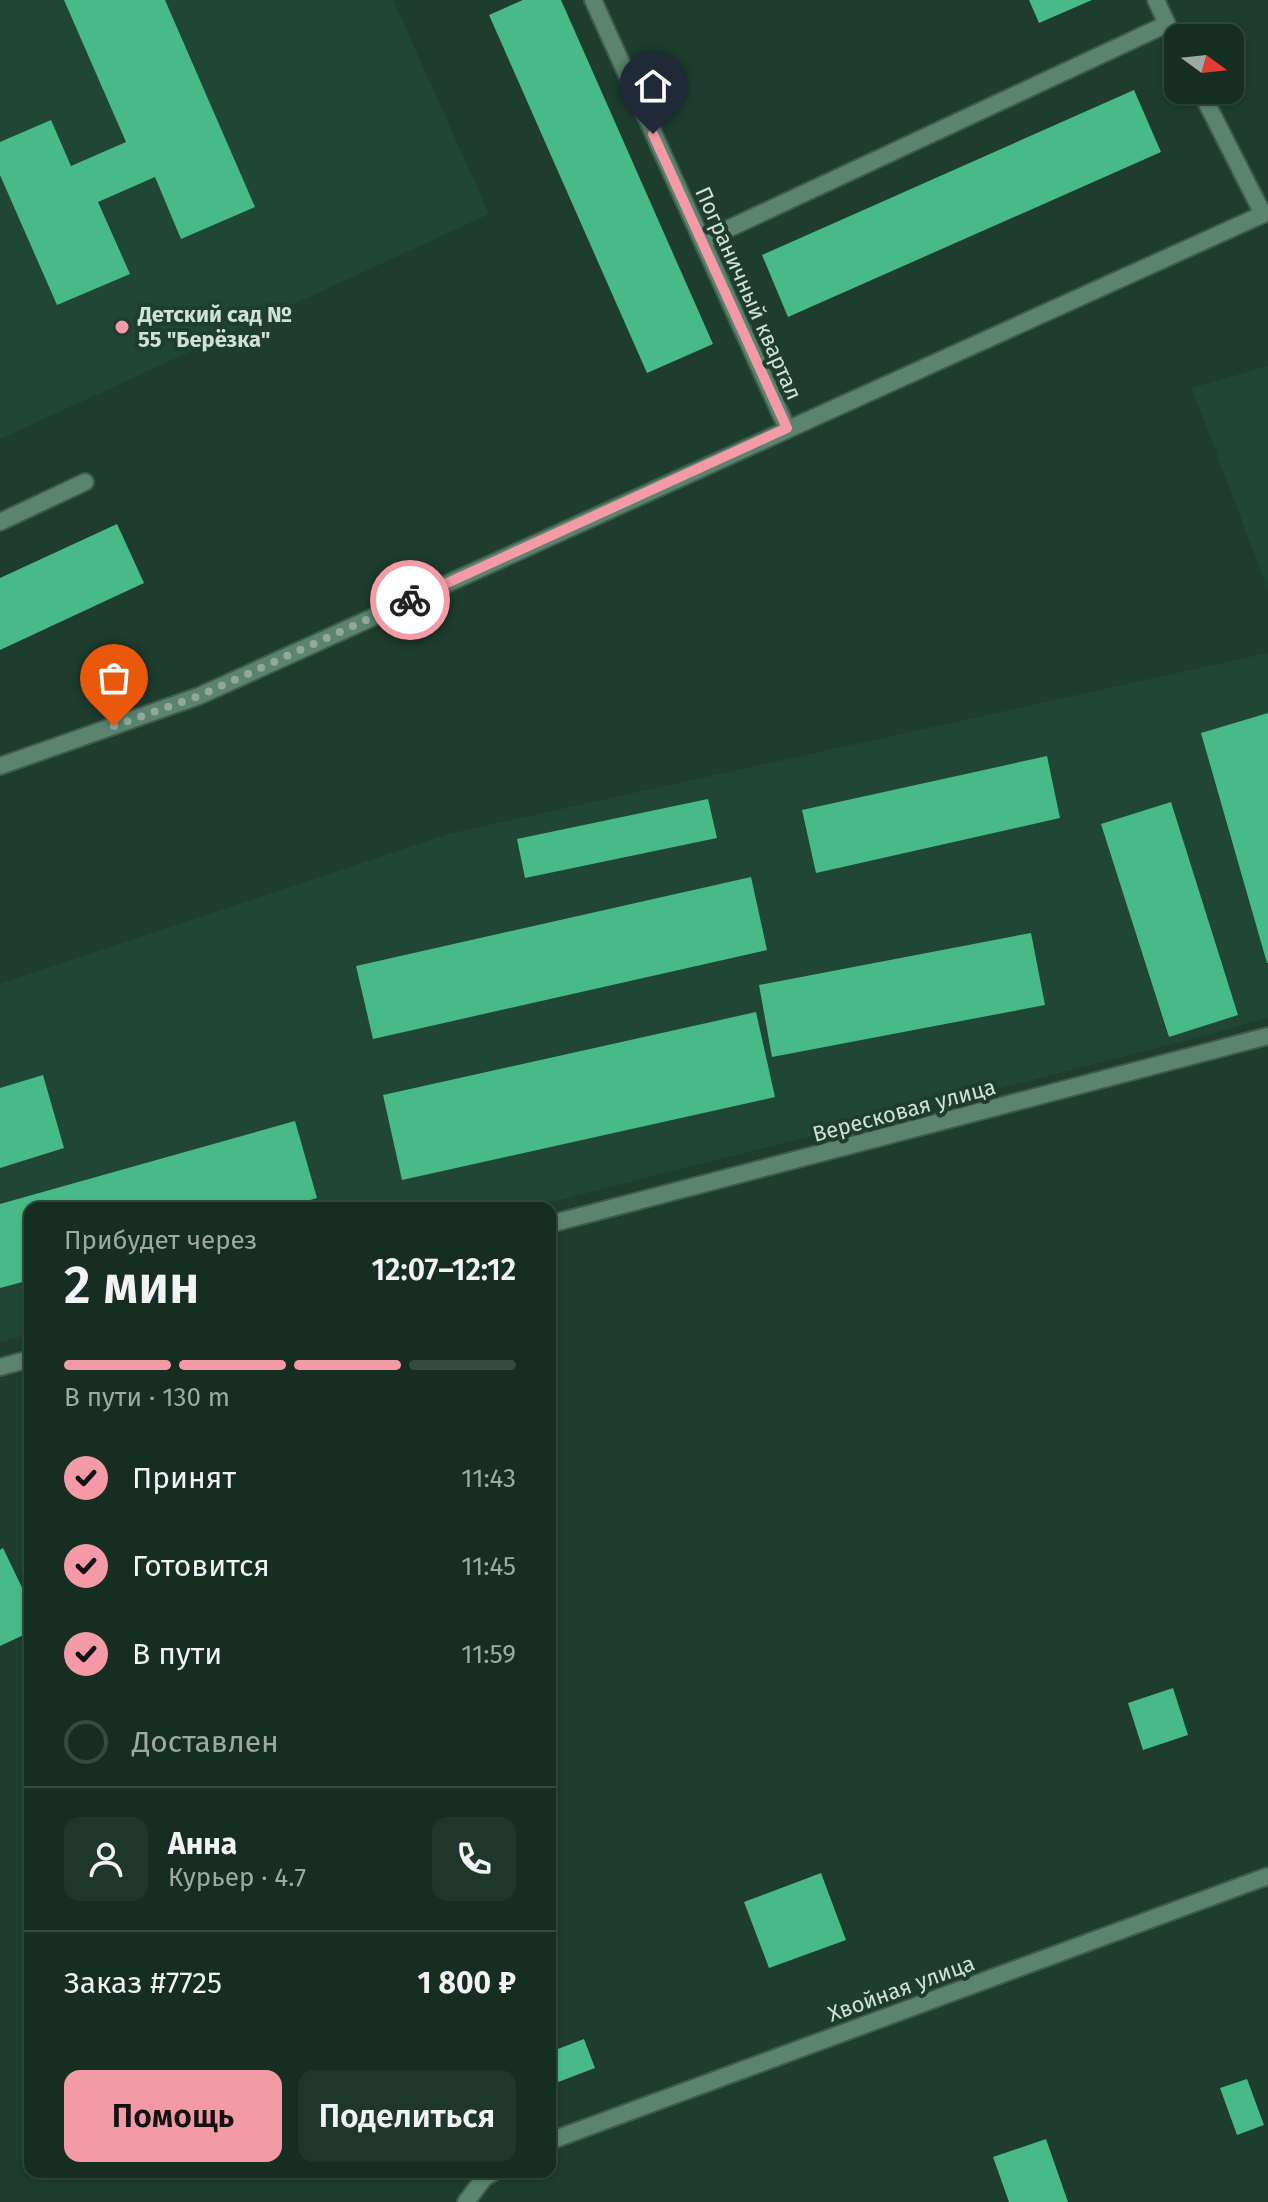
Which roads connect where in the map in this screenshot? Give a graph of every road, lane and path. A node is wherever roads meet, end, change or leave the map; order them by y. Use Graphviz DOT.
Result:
graph roads {
  1 [pos="593,0"];
  2 [pos="1156,0"];
  3 [pos="1167,24"];
  4 [pos="1164,25"];
  5 [pos="1208,104"];
  6 [pos="1266,213"];
  7 [pos="702,241"];
  8 [pos="787,428"];
  9 [pos="85,482"];
  10 [pos="0,522"];
  11 [pos="0,766"];
  12 [pos="1268,1036"];
  13 [pos="556,1222"];
  14 [pos="24,1361"];
  15 [pos="0,1367"];
  16 [pos="1268,1876"];
  17 [pos="556,2139"];
  18 [pos="484,2178"];
  19 [pos="466,2202"];
  1 -- 7 [label="street, Пограничный квартал"];
  2 -- 3 [label="street"];
  4 -- 7 [label="street"];
  5 -- 6 [label="street"];
  6 -- 8 [label="street"];
  7 -- 8 [label="street, Пограничный квартал"];
  8 -- 11 [label="street"];
  9 -- 10 [label="street"];
  12 -- 13 [label="street, Вересковая улица"];
  14 -- 15 [label="street"];
  16 -- 17 [label="street, Хвойная улица"];
  18 -- 19 [label="street"];
}
